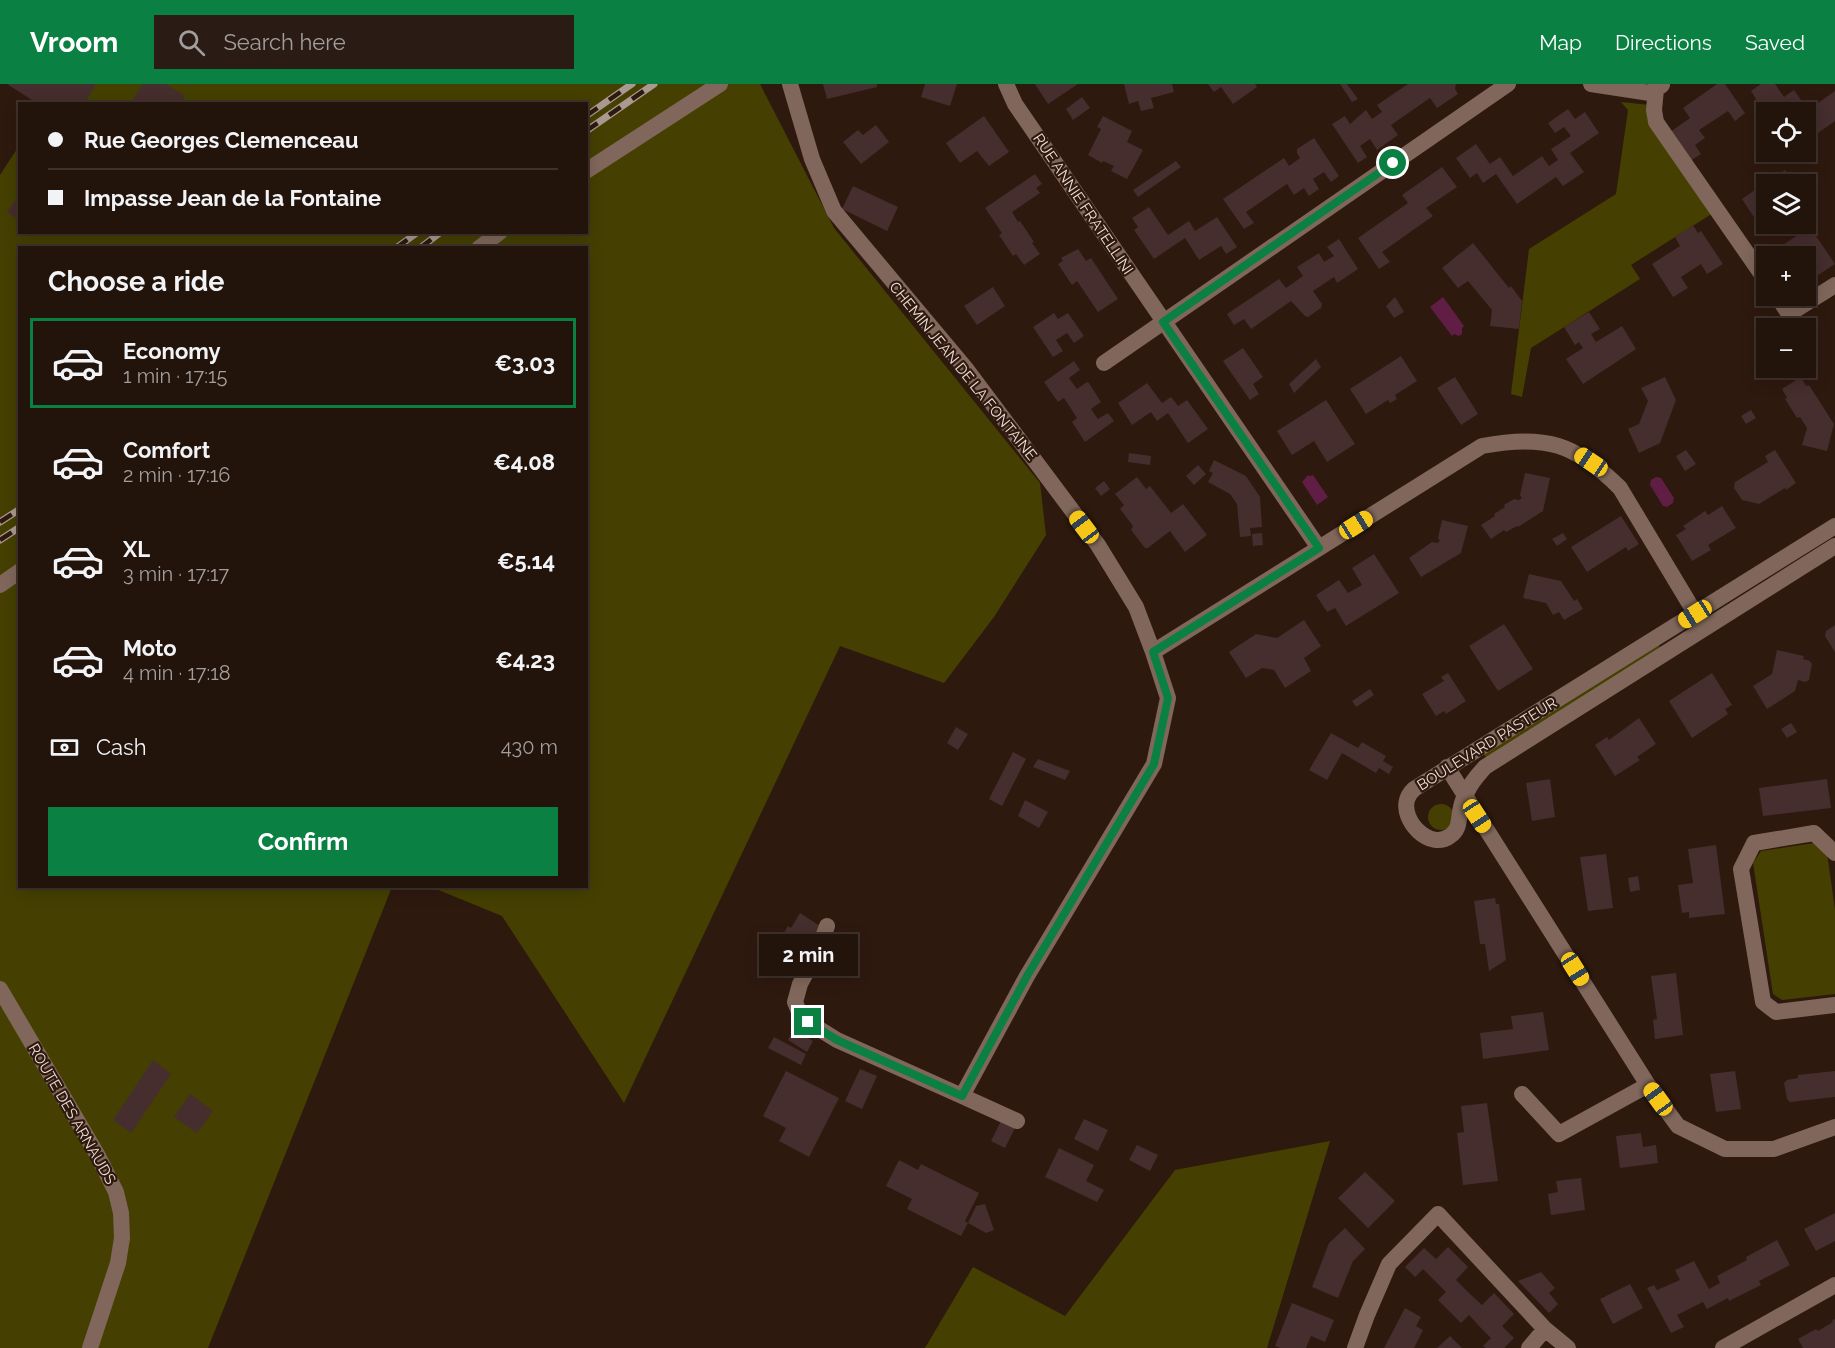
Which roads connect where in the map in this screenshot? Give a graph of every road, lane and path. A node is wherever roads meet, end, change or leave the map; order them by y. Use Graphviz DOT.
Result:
graph roads {
  1 [pos="720,84"];
  2 [pos="790,84"];
  3 [pos="1006,84"];
  4 [pos="1508,84"];
  5 [pos="1591,84"];
  6 [pos="1660,86"];
  7 [pos="588,170"];
  8 [pos="497,234"];
  9 [pos="481,246"];
  10 [pos="1756,266"];
  11 [pos="1835,285"];
  12 [pos="1816,297"];
  13 [pos="1784,306"];
  14 [pos="1802,306"];
  15 [pos="1163,322"];
  16 [pos="1104,363"];
  17 [pos="1835,526"];
  18 [pos="1835,546"];
  19 [pos="1319,548"];
  20 [pos="18,573"];
  21 [pos="0,585"];
  22 [pos="1695,614"];
  23 [pos="1704,629"];
  24 [pos="1153,652"];
  25 [pos="1447,767"];
  26 [pos="1465,796"];
  27 [pos="1835,853"];
  28 [pos="827,926"];
  29 [pos="0,989"];
  30 [pos="1835,1005"];
  31 [pos="1648,1085"];
  32 [pos="1522,1094"];
  33 [pos="962,1096"];
  34 [pos="1017,1121"];
  35 [pos="1835,1127"];
  36 [pos="1835,1285"];
  37 [pos="1545,1329"];
  38 [pos="90,1348"];
  39 [pos="1355,1348"];
  40 [pos="1529,1348"];
  41 [pos="1568,1348"];
  42 [pos="1723,1348"];
  1 -- 7 [label="street"];
  2 -- 24 [label="street, CHEMIN JEAN DE LA FONTAINE"];
  3 -- 15 [label="street, RUE ANNIE FRATELLINI"];
  4 -- 15 [label="street"];
  5 -- 6 [label="street"];
  6 -- 10 [label="street"];
  8 -- 9 [label="street"];
  11 -- 12 [label="street"];
  13 -- 14 [label="street"];
  15 -- 16 [label="street"];
  15 -- 19 [label="street, RUE ANNIE FRATELLINI"];
  17 -- 22 [label="street, BOULEVARD PASTEUR"];
  18 -- 23 [label="street, BOULEVARD PASTEUR"];
  19 -- 22 [label="street"];
  19 -- 24 [label="street"];
  20 -- 21 [label="street"];
  22 -- 23 [label="street"];
  22 -- 25 [label="street, BOULEVARD PASTEUR"];
  23 -- 26 [label="street, BOULEVARD PASTEUR"];
  24 -- 33 [label="street, CHEMIN JEAN DE LA FONTAINE"];
  25 -- 26 [label="street"];
  25 -- 26 [label="street, BOULEVARD PASTEUR"];
  26 -- 31 [label="street"];
  27 -- 30 [label="street"];
  28 -- 33 [label="street"];
  29 -- 38 [label="street, ROUTE DES ARNAUDS"];
  31 -- 32 [label="street"];
  31 -- 35 [label="street"];
  33 -- 34 [label="street"];
  36 -- 42 [label="street"];
  37 -- 39 [label="street"];
  37 -- 40 [label="street"];
  37 -- 41 [label="street"];
}
